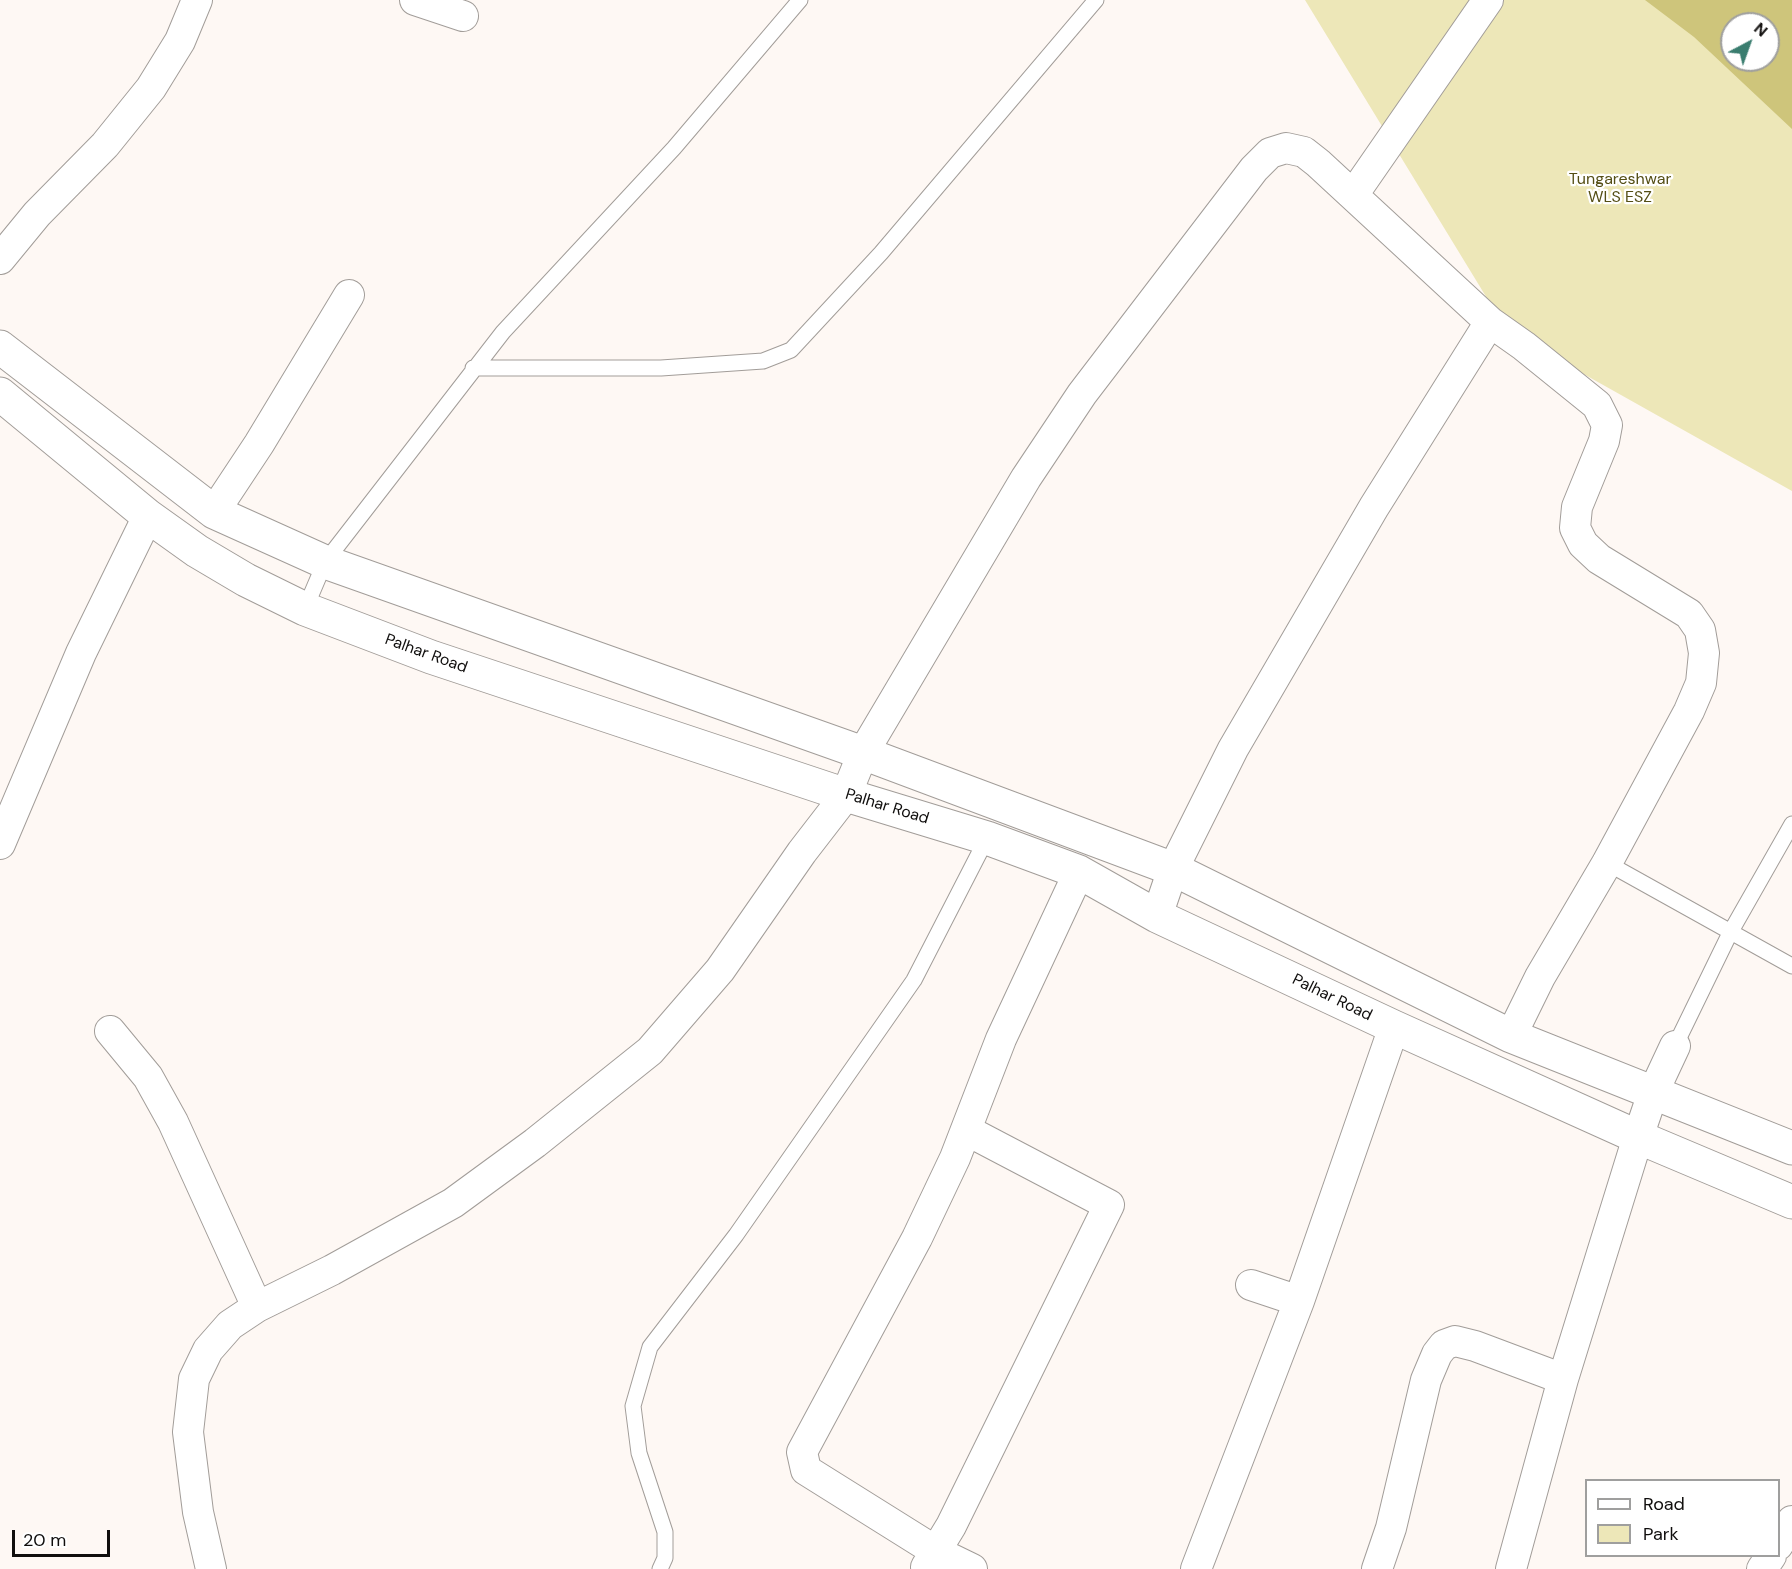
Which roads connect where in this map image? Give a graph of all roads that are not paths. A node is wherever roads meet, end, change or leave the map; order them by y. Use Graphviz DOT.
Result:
graph roads {
  1 [pos="197,0"];
  2 [pos="415,0"];
  3 [pos="800,0"];
  4 [pos="1096,0"];
  5 [pos="1488,0"];
  6 [pos="463,16"];
  7 [pos="1353,195"];
  8 [pos="0,259"];
  9 [pos="349,295"];
  10 [pos="1490,322"];
  11 [pos="0,347"];
  12 [pos="473,368"];
  13 [pos="0,394"];
  14 [pos="97,422"];
  15 [pos="71,453"];
  16 [pos="214,512"];
  17 [pos="148,516"];
  18 [pos="325,562"];
  19 [pos="305,609"];
  20 [pos="863,753"];
  21 [pos="846,795"];
  22 [pos="1792,824"];
  23 [pos="987,838"];
  24 [pos="0,844"];
  25 [pos="1607,863"];
  26 [pos="1173,869"];
  27 [pos="1079,872"];
  28 [pos="1157,915"];
  29 [pos="1730,933"];
  30 [pos="1792,966"];
  31 [pos="1394,1027"];
  32 [pos="110,1031"];
  33 [pos="1511,1036"];
  34 [pos="1675,1046"];
  35 [pos="1653,1093"];
  36 [pos="966,1130"];
  37 [pos="1638,1137"];
  38 [pos="1792,1149"];
  39 [pos="1792,1202"];
  40 [pos="1251,1285"];
  41 [pos="1299,1301"];
  42 [pos="257,1307"];
  43 [pos="1563,1379"];
  44 [pos="1792,1521"];
  45 [pos="1780,1543"];
  46 [pos="931,1561"];
  47 [pos="211,1569"];
  48 [pos="660,1569"];
  49 [pos="972,1569"];
  50 [pos="1196,1569"];
  51 [pos="1377,1569"];
  52 [pos="1511,1569"];
  1 -- 8 [label="street"];
  2 -- 6 [label="street"];
  3 -- 12 [label="lane"];
  4 -- 12 [label="lane"];
  5 -- 7 [label="street"];
  7 -- 10 [label="street"];
  7 -- 20 [label="street"];
  9 -- 16 [label="street"];
  10 -- 25 [label="street"];
  10 -- 26 [label="street"];
  11 -- 14 [label="main road"];
  12 -- 18 [label="lane"];
  13 -- 15 [label="main road, Palhar Road"];
  14 -- 15 [label="main road"];
  14 -- 16 [label="main road"];
  15 -- 17 [label="main road, Palhar Road"];
  16 -- 18 [label="main road"];
  17 -- 19 [label="main road, Palhar Road"];
  17 -- 24 [label="street"];
  18 -- 19 [label="lane"];
  18 -- 20 [label="main road"];
  19 -- 21 [label="main road, Palhar Road"];
  20 -- 21 [label="street"];
  20 -- 26 [label="main road"];
  21 -- 23 [label="main road, Palhar Road"];
  21 -- 42 [label="street"];
  22 -- 29 [label="lane"];
  23 -- 27 [label="main road, Palhar Road"];
  23 -- 48 [label="lane"];
  25 -- 29 [label="lane"];
  25 -- 33 [label="street"];
  26 -- 28 [label="street"];
  26 -- 33 [label="main road"];
  27 -- 28 [label="main road, Palhar Road"];
  27 -- 36 [label="street"];
  28 -- 31 [label="main road, Palhar Road"];
  29 -- 30 [label="lane"];
  29 -- 34 [label="lane"];
  31 -- 37 [label="main road, Palhar Road"];
  31 -- 41 [label="street"];
  32 -- 42 [label="street"];
  33 -- 35 [label="main road"];
  34 -- 35 [label="street"];
  35 -- 37 [label="street"];
  35 -- 38 [label="main road"];
  36 -- 46 [label="street"];
  36 -- 46 [label="street"];
  37 -- 39 [label="main road, Palhar Road"];
  37 -- 43 [label="street"];
  40 -- 41 [label="street"];
  41 -- 50 [label="street"];
  42 -- 47 [label="street"];
  43 -- 51 [label="street"];
  43 -- 52 [label="street"];
  44 -- 45 [label="street"];
  46 -- 49 [label="street"];
}
